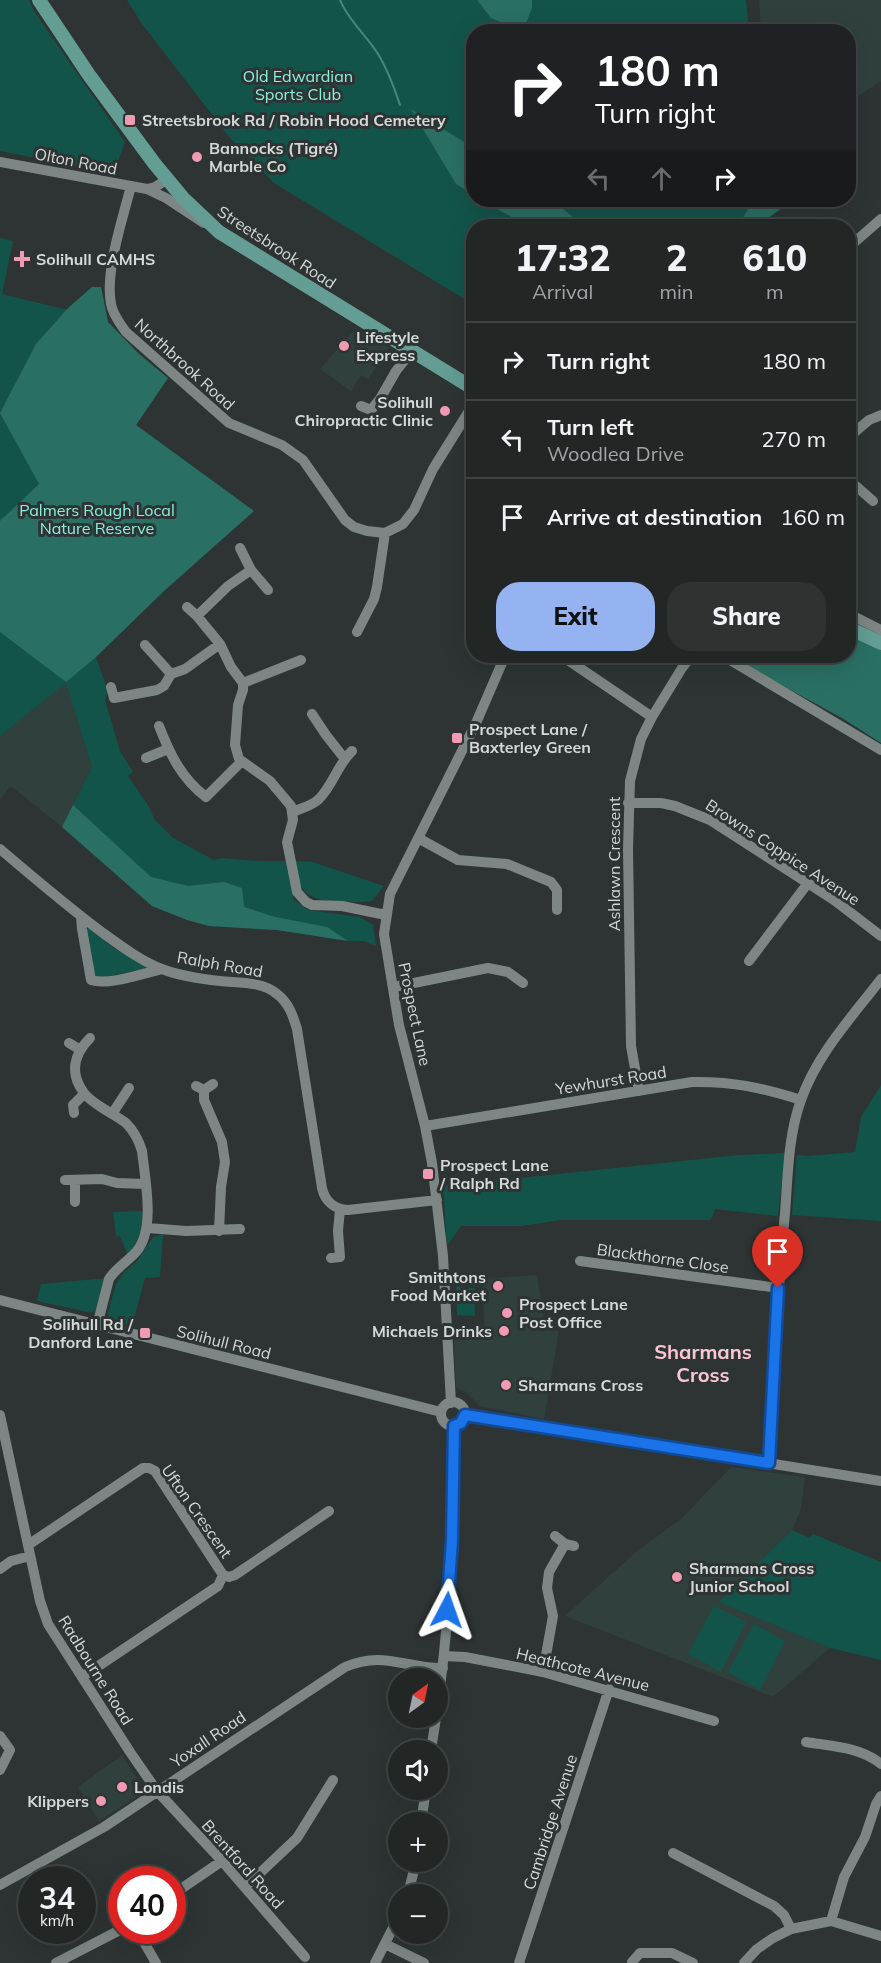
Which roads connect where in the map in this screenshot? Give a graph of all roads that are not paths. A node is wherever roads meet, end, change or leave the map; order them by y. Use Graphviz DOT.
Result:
graph roads {
  1 [pos="39,0"];
  2 [pos="0,162"];
  3 [pos="168,179"];
  4 [pos="131,186"];
  5 [pos="147,189"];
  6 [pos="881,219"];
  7 [pos="219,232"];
  8 [pos="856,241"];
  9 [pos="412,351"];
  10 [pos="466,384"];
  11 [pos="367,412"];
  12 [pos="881,415"];
  13 [pos="466,416"];
  14 [pos="856,431"];
  15 [pos="856,488"];
  16 [pos="867,500"];
  17 [pos="385,533"];
  18 [pos="240,548"];
  19 [pos="252,570"];
  20 [pos="268,590"];
  21 [pos="187,606"];
  22 [pos="197,616"];
  23 [pos="856,618"];
  24 [pos="881,630"];
  25 [pos="856,631"];
  26 [pos="357,632"];
  27 [pos="881,643"];
  28 [pos="220,644"];
  29 [pos="145,645"];
  30 [pos="294,658"];
  31 [pos="502,663"];
  32 [pos="572,663"];
  33 [pos="686,663"];
  34 [pos="735,663"];
  35 [pos="171,674"];
  36 [pos="243,683"];
  37 [pos="110,695"];
  38 [pos="312,714"];
  39 [pos="652,717"];
  40 [pos="159,726"];
  41 [pos="168,749"];
  42 [pos="881,750"];
  43 [pos="146,758"];
  44 [pos="241,762"];
  45 [pos="628,803"];
  46 [pos="292,812"];
  47 [pos="418,838"];
  48 [pos="0,849"];
  49 [pos="808,883"];
  50 [pos="557,910"];
  51 [pos="386,915"];
  52 [pos="81,917"];
  53 [pos="881,936"];
  54 [pos="749,961"];
  55 [pos="162,969"];
  56 [pos="881,979"];
  57 [pos="522,983"];
  58 [pos="394,987"];
  59 [pos="90,1038"];
  60 [pos="69,1042"];
  61 [pos="79,1049"];
  62 [pos="204,1087"];
  63 [pos="129,1088"];
  64 [pos="639,1090"];
  65 [pos="84,1094"];
  66 [pos="801,1100"];
  67 [pos="74,1113"];
  68 [pos="112,1114"];
  69 [pos="425,1126"];
  70 [pos="146,1184"];
  71 [pos="437,1200"];
  72 [pos="75,1202"];
  73 [pos="340,1209"];
  74 [pos="148,1228"];
  75 [pos="240,1229"];
  76 [pos="219,1231"];
  77 [pos="331,1258"];
  78 [pos="580,1261"];
  79 [pos="778,1288"];
  80 [pos="0,1300"];
  81 [pos="97,1326"];
  82 [pos="451,1403"];
  83 [pos="441,1412"];
  84 [pos="0,1415"];
  85 [pos="465,1415"];
  86 [pos="454,1426"];
  87 [pos="769,1463"];
  88 [pos="881,1481"];
  89 [pos="329,1511"];
  90 [pos="555,1536"];
  91 [pos="29,1551"];
  92 [pos="0,1569"];
  93 [pos="223,1575"];
  94 [pos="444,1656"];
  95 [pos="443,1668"];
  96 [pos="543,1672"];
  97 [pos="82,1677"];
  98 [pos="609,1689"];
  99 [pos="714,1721"];
  100 [pos="0,1736"];
  101 [pos="806,1742"];
  102 [pos="10,1750"];
  103 [pos="21,1754"];
  104 [pos="881,1764"];
  105 [pos="0,1770"];
  106 [pos="333,1780"];
  107 [pos="158,1791"];
  108 [pos="881,1796"];
  109 [pos="673,1853"];
  110 [pos="222,1861"];
  111 [pos="0,1885"];
  112 [pos="186,1885"];
  113 [pos="245,1887"];
  114 [pos="831,1921"];
  115 [pos="791,1929"];
  116 [pos="108,1936"];
  117 [pos="881,1936"];
  118 [pos="388,1938"];
  119 [pos="145,1944"];
  120 [pos="385,1944"];
  121 [pos="305,1957"];
  122 [pos="632,1962"];
  123 [pos="56,1963"];
  124 [pos="156,1963"];
  125 [pos="375,1963"];
  126 [pos="424,1963"];
  127 [pos="519,1963"];
  128 [pos="693,1963"];
  129 [pos="744,1963"];
  1 -- 3 [label="main road, Streetsbrook Road"];
  2 -- 4 [label="street, Olton Road"];
  3 -- 5 [label="street"];
  3 -- 7 [label="main road, Streetsbrook Road"];
  4 -- 5 [label="street, Olton Road"];
  4 -- 17 [label="street, Northbrook Road"];
  5 -- 7 [label="street, Olton Road"];
  6 -- 8 [label="street"];
  7 -- 9 [label="main road, Streetsbrook Road"];
  9 -- 10 [label="main road, Streetsbrook Road"];
  9 -- 11 [label="street"];
  12 -- 14 [label="street"];
  13 -- 17 [label="street"];
  15 -- 16 [label="street"];
  17 -- 26 [label="street"];
  18 -- 19 [label="street"];
  19 -- 20 [label="street"];
  19 -- 22 [label="street"];
  21 -- 22 [label="street"];
  22 -- 28 [label="street"];
  23 -- 24 [label="street"];
  25 -- 27 [label="main road"];
  28 -- 35 [label="street"];
  28 -- 36 [label="street"];
  29 -- 35 [label="street"];
  30 -- 36 [label="street"];
  31 -- 47 [label="street, Prospect Lane"];
  32 -- 39 [label="street"];
  33 -- 39 [label="street, Ashlawn Crescent"];
  34 -- 42 [label="street"];
  35 -- 37 [label="street"];
  36 -- 44 [label="street"];
  38 -- 46 [label="street"];
  39 -- 45 [label="street, Ashlawn Crescent"];
  40 -- 41 [label="street"];
  41 -- 43 [label="street"];
  41 -- 44 [label="street"];
  44 -- 46 [label="street"];
  45 -- 49 [label="street, Browns Coppice Avenue"];
  45 -- 64 [label="street, Ashlawn Crescent"];
  46 -- 51 [label="street"];
  47 -- 50 [label="street"];
  47 -- 51 [label="street, Prospect Lane"];
  48 -- 52 [label="street, Ralph Road"];
  49 -- 53 [label="street, Browns Coppice Avenue"];
  49 -- 54 [label="street"];
  51 -- 58 [label="street, Prospect Lane"];
  52 -- 55 [label="street, Ralph Road"];
  52 -- 55 [label="street"];
  55 -- 73 [label="street, Ralph Road"];
  56 -- 66 [label="street"];
  57 -- 58 [label="street"];
  58 -- 69 [label="street, Prospect Lane"];
  59 -- 61 [label="street"];
  60 -- 61 [label="street"];
  61 -- 65 [label="street"];
  62 -- 76 [label="street"];
  63 -- 68 [label="street"];
  64 -- 66 [label="street, Yewhurst Road"];
  64 -- 69 [label="street, Yewhurst Road"];
  65 -- 67 [label="street"];
  65 -- 68 [label="street"];
  66 -- 79 [label="street"];
  68 -- 70 [label="street"];
  69 -- 71 [label="street, Prospect Lane"];
  70 -- 72 [label="street"];
  70 -- 74 [label="street"];
  71 -- 73 [label="street"];
  71 -- 82 [label="street, Prospect Lane"];
  73 -- 77 [label="street"];
  74 -- 76 [label="street"];
  74 -- 81 [label="street"];
  75 -- 76 [label="street"];
  78 -- 79 [label="street, Blackthorne Close"];
  79 -- 87 [label="street"];
  80 -- 81 [label="street, Solihull Road"];
  81 -- 83 [label="street, Solihull Road"];
  82 -- 83 [label="street"];
  82 -- 85 [label="street"];
  83 -- 86 [label="street"];
  84 -- 91 [label="street, Radbourne Road"];
  85 -- 86 [label="street"];
  85 -- 87 [label="street"];
  86 -- 94 [label="street"];
  87 -- 88 [label="street"];
  89 -- 93 [label="street"];
  90 -- 96 [label="street"];
  91 -- 92 [label="street"];
  91 -- 93 [label="street, Ufton Crescent"];
  91 -- 97 [label="street, Radbourne Road"];
  93 -- 97 [label="street, Ufton Crescent"];
  94 -- 95 [label="street"];
  94 -- 96 [label="street, Heathcote Avenue"];
  95 -- 107 [label="street, Yoxall Road"];
  96 -- 98 [label="street, Heathcote Avenue"];
  97 -- 107 [label="street, Radbourne Road"];
  98 -- 99 [label="street, Heathcote Avenue"];
  98 -- 127 [label="street, Cambridge Avenue"];
  100 -- 102 [label="street"];
  101 -- 104 [label="street"];
  102 -- 103 [label="street"];
  102 -- 105 [label="street"];
  106 -- 113 [label="street"];
  107 -- 110 [label="street, Brentford Road"];
  107 -- 111 [label="street, Yoxall Road"];
  108 -- 114 [label="street"];
  109 -- 115 [label="street"];
  110 -- 112 [label="street"];
  110 -- 113 [label="street, Brentford Road"];
  113 -- 121 [label="street, Brentford Road"];
  114 -- 115 [label="street"];
  114 -- 117 [label="street"];
  115 -- 129 [label="street"];
  116 -- 123 [label="street"];
  118 -- 120 [label="street"];
  119 -- 124 [label="street"];
  120 -- 125 [label="street"];
  120 -- 126 [label="street"];
  122 -- 128 [label="street"];
}
